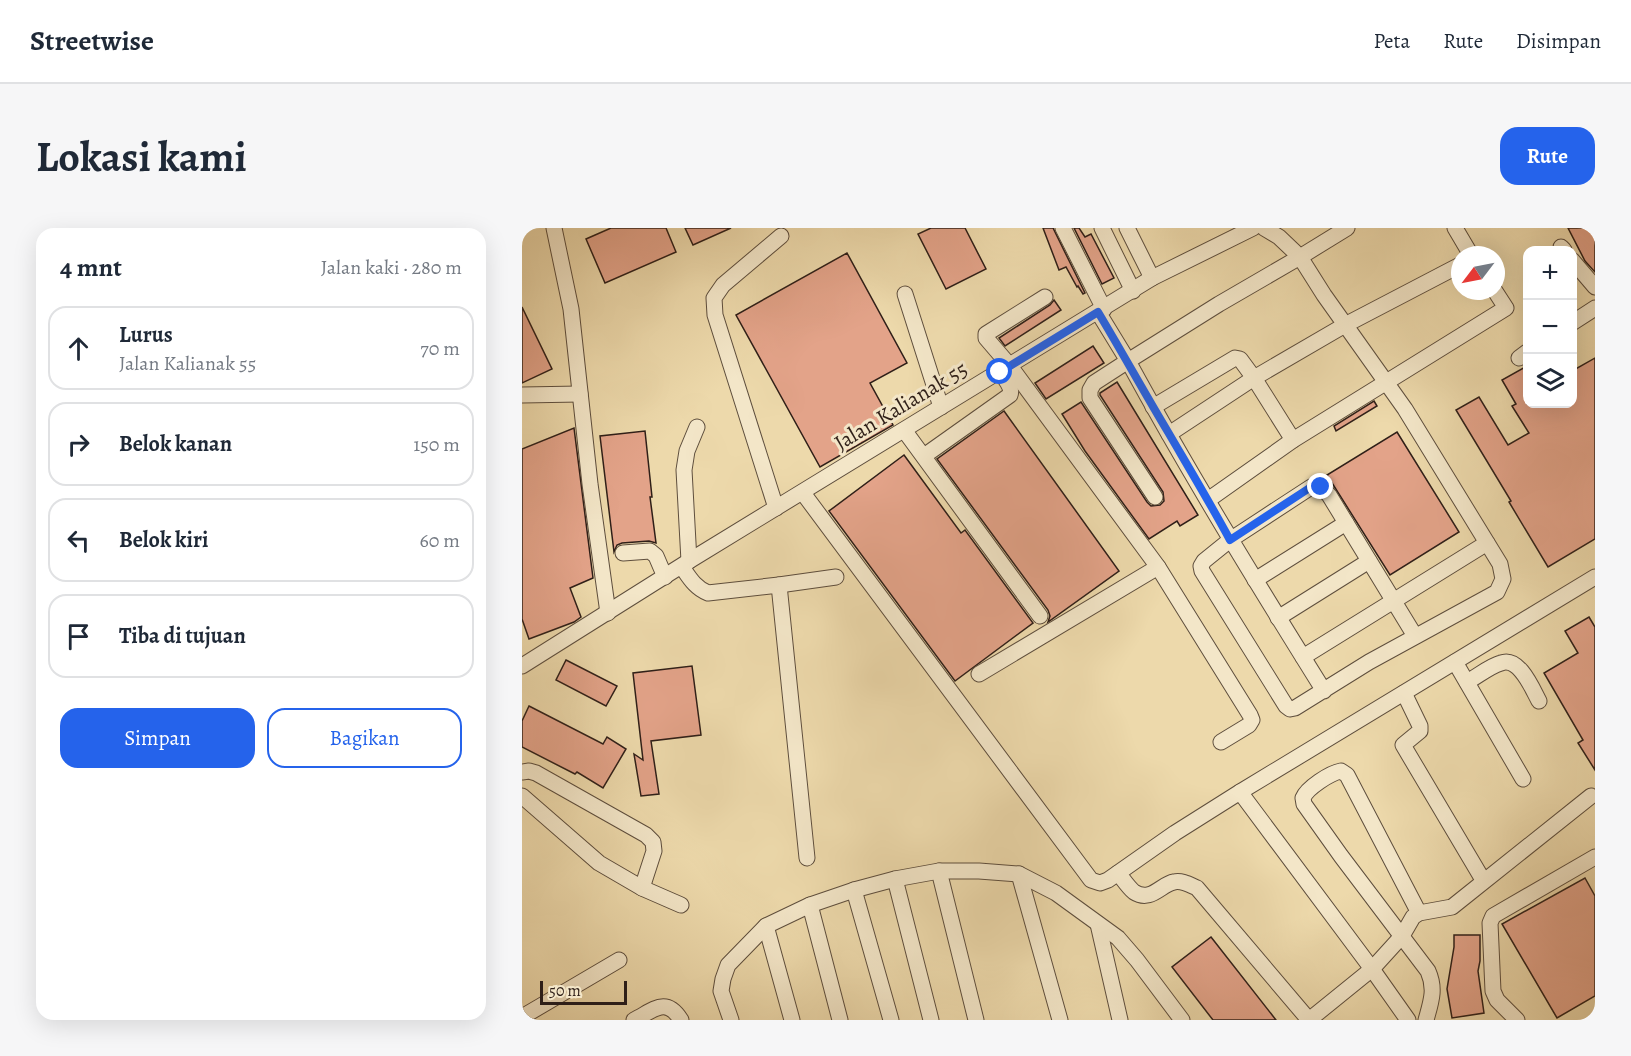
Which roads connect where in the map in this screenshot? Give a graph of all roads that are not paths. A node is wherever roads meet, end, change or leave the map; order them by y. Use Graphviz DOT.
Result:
graph roads {
  1 [pos="554,228"];
  2 [pos="1063,228"];
  3 [pos="1102,228"];
  4 [pos="1127,228"];
  5 [pos="1253,228"];
  6 [pos="1264,228"];
  7 [pos="1347,228"];
  8 [pos="1455,228"];
  9 [pos="781,236"];
  10 [pos="1466,246"];
  11 [pos="1300,257"];
  12 [pos="1577,266"];
  13 [pos="1451,270"];
  14 [pos="1152,278"];
  15 [pos="1595,287"];
  16 [pos="1133,291"];
  17 [pos="905,294"];
  18 [pos="1045,297"];
  19 [pos="1501,300"];
  20 [pos="1595,308"];
  21 [pos="1101,310"];
  22 [pos="1577,320"];
  23 [pos="1345,324"];
  24 [pos="1128,361"];
  25 [pos="1005,369"];
  26 [pos="1254,378"];
  27 [pos="1387,383"];
  28 [pos="580,394"];
  29 [pos="522,395"];
  30 [pos="941,407"];
  31 [pos="1153,407"];
  32 [pos="697,427"];
  33 [pos="904,430"];
  34 [pos="1169,434"];
  35 [pos="1293,440"];
  36 [pos="924,456"];
  37 [pos="803,493"];
  38 [pos="1155,497"];
  39 [pos="1208,500"];
  40 [pos="776,508"];
  41 [pos="1346,523"];
  42 [pos="1230,540"];
  43 [pos="1487,543"];
  44 [pos="623,553"];
  45 [pos="1369,561"];
  46 [pos="686,564"];
  47 [pos="1158,567"];
  48 [pos="665,577"];
  49 [pos="836,577"];
  50 [pos="1595,577"];
  51 [pos="1255,580"];
  52 [pos="779,585"];
  53 [pos="1393,600"];
  54 [pos="608,613"];
  55 [pos="1040,616"];
  56 [pos="1278,618"];
  57 [pos="1415,636"];
  58 [pos="1303,657"];
  59 [pos="1455,662"];
  60 [pos="522,666"];
  61 [pos="979,674"];
  62 [pos="1467,682"];
  63 [pos="1324,691"];
  64 [pos="1404,693"];
  65 [pos="1539,701"];
  66 [pos="1221,742"];
  67 [pos="522,772"];
  68 [pos="1523,779"];
  69 [pos="1240,792"];
  70 [pos="522,796"];
  71 [pos="1591,796"];
  72 [pos="1595,857"];
  73 [pos="807,858"];
  74 [pos="939,871"];
  75 [pos="1118,873"];
  76 [pos="1019,874"];
  77 [pos="895,879"];
  78 [pos="1483,880"];
  79 [pos="642,888"];
  80 [pos="854,890"];
  81 [pos="681,905"];
  82 [pos="810,905"];
  83 [pos="1419,913"];
  84 [pos="1098,924"];
  85 [pos="766,926"];
  86 [pos="1402,936"];
  87 [pos="619,960"];
  88 [pos="1372,969"];
  89 [pos="1176,1016"];
  90 [pos="522,1017"];
  91 [pos="634,1020"];
  92 [pos="681,1020"];
  93 [pos="731,1020"];
  94 [pos="792,1020"];
  95 [pos="840,1020"];
  96 [pos="891,1020"];
  97 [pos="932,1020"];
  98 [pos="976,1020"];
  99 [pos="1060,1020"];
  100 [pos="1120,1020"];
  101 [pos="1309,1020"];
  102 [pos="1408,1020"];
  103 [pos="1426,1020"];
  104 [pos="1517,1020"];
  1 -- 28 [label="lane"];
  2 -- 21 [label="lane"];
  3 -- 16 [label="lane"];
  4 -- 14 [label="lane"];
  5 -- 14 [label="lane, Jalan Kalianak 55"];
  6 -- 11 [label="lane"];
  7 -- 11 [label="lane"];
  8 -- 10 [label="lane"];
  9 -- 40 [label="lane"];
  11 -- 23 [label="lane"];
  11 -- 24 [label="lane"];
  12 -- 15 [label="lane"];
  13 -- 23 [label="lane"];
  14 -- 16 [label="lane, Jalan Kalianak 55"];
  16 -- 21 [label="lane, Jalan Kalianak 55"];
  17 -- 30 [label="lane"];
  18 -- 25 [label="lane"];
  19 -- 27 [label="lane"];
  20 -- 22 [label="lane"];
  21 -- 24 [label="lane"];
  21 -- 25 [label="lane, Jalan Kalianak 55"];
  23 -- 26 [label="lane"];
  23 -- 27 [label="lane"];
  24 -- 31 [label="lane"];
  24 -- 38 [label="lane"];
  25 -- 30 [label="lane, Jalan Kalianak 55"];
  25 -- 36 [label="lane"];
  25 -- 47 [label="lane"];
  26 -- 31 [label="lane"];
  26 -- 34 [label="lane"];
  26 -- 35 [label="lane"];
  27 -- 35 [label="lane"];
  27 -- 43 [label="lane"];
  28 -- 29 [label="lane"];
  28 -- 54 [label="lane"];
  30 -- 33 [label="lane, Jalan Kalianak 55"];
  31 -- 34 [label="lane"];
  32 -- 46 [label="lane"];
  33 -- 36 [label="lane"];
  33 -- 37 [label="lane, Jalan Kalianak 55"];
  34 -- 39 [label="lane"];
  35 -- 39 [label="lane"];
  36 -- 55 [label="lane"];
  37 -- 40 [label="lane, Jalan Kalianak 55"];
  37 -- 75 [label="lane"];
  39 -- 42 [label="lane"];
  40 -- 46 [label="lane, Jalan Kalianak 55"];
  41 -- 42 [label="lane"];
  41 -- 45 [label="lane"];
  41 -- 51 [label="lane"];
  42 -- 51 [label="lane"];
  42 -- 63 [label="lane"];
  43 -- 53 [label="lane"];
  43 -- 57 [label="lane"];
  44 -- 48 [label="lane"];
  45 -- 53 [label="lane"];
  45 -- 56 [label="lane"];
  46 -- 48 [label="lane, Jalan Kalianak 55"];
  46 -- 52 [label="lane"];
  47 -- 61 [label="lane"];
  47 -- 66 [label="lane"];
  48 -- 54 [label="lane, Jalan Kalianak 55"];
  49 -- 52 [label="lane"];
  50 -- 59 [label="lane"];
  51 -- 56 [label="lane"];
  52 -- 73 [label="lane"];
  53 -- 57 [label="lane"];
  53 -- 58 [label="lane"];
  54 -- 60 [label="lane, Jalan Kalianak 55"];
  56 -- 58 [label="lane"];
  57 -- 63 [label="lane"];
  58 -- 63 [label="lane"];
  59 -- 62 [label="lane"];
  59 -- 64 [label="lane"];
  62 -- 65 [label="lane"];
  62 -- 68 [label="lane"];
  64 -- 69 [label="lane"];
  64 -- 78 [label="lane"];
  67 -- 79 [label="lane"];
  69 -- 75 [label="lane"];
  69 -- 88 [label="lane"];
  70 -- 79 [label="lane"];
  71 -- 78 [label="lane"];
  72 -- 104 [label="lane"];
  74 -- 76 [label="lane"];
  74 -- 77 [label="lane"];
  74 -- 98 [label="lane"];
  75 -- 101 [label="lane"];
  76 -- 84 [label="lane"];
  76 -- 99 [label="lane"];
  77 -- 80 [label="lane"];
  77 -- 97 [label="lane"];
  78 -- 83 [label="lane"];
  79 -- 81 [label="lane"];
  80 -- 82 [label="lane"];
  80 -- 96 [label="lane"];
  82 -- 85 [label="lane"];
  82 -- 95 [label="lane"];
  83 -- 86 [label="lane"];
  83 -- 86 [label="lane"];
  84 -- 89 [label="lane"];
  84 -- 100 [label="lane"];
  85 -- 93 [label="lane"];
  85 -- 94 [label="lane"];
  86 -- 88 [label="lane"];
  86 -- 103 [label="lane"];
  87 -- 90 [label="lane"];
  88 -- 101 [label="lane"];
  88 -- 102 [label="lane"];
  91 -- 92 [label="lane"];
}
